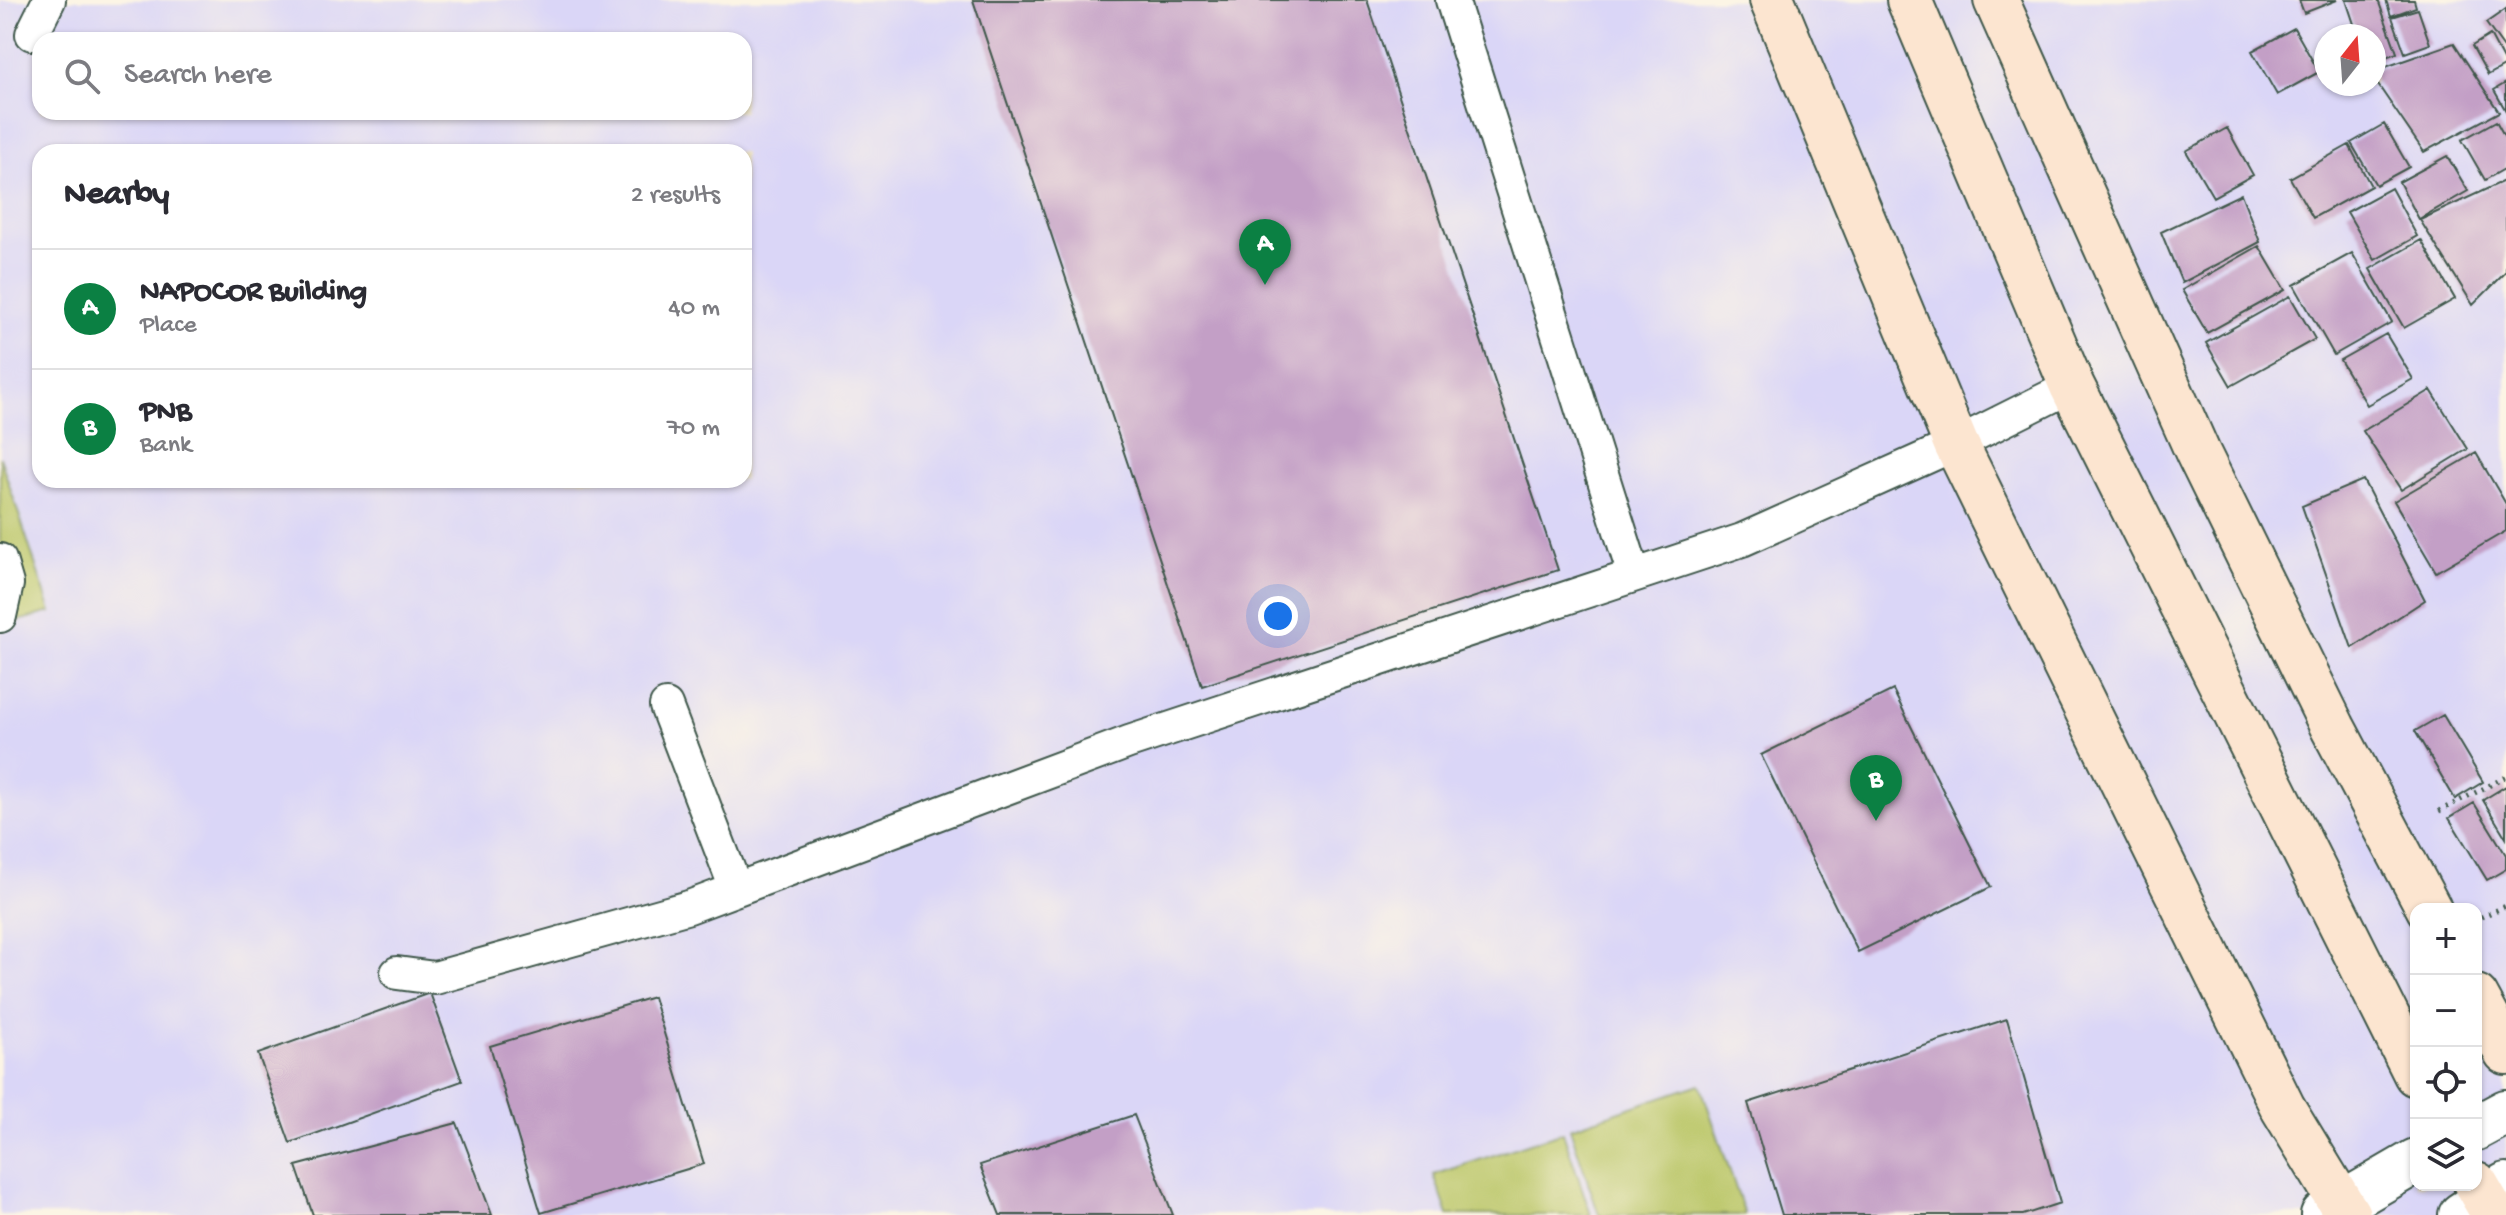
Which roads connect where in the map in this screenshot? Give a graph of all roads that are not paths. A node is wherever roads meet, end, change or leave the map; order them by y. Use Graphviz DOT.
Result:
graph roads {
  1 [pos="49,0"];
  2 [pos="1452,0"];
  3 [pos="1772,0"];
  4 [pos="1909,0"];
  5 [pos="1996,0"];
  6 [pos="33,32"];
  7 [pos="2072,386"];
  8 [pos="1956,444"];
  9 [pos="0,560"];
  10 [pos="1634,575"];
  11 [pos="0,616"];
  12 [pos="666,706"];
  13 [pos="736,889"];
  14 [pos="2426,903"];
  15 [pos="397,973"];
  16 [pos="2482,1008"];
  17 [pos="2506,1052"];
  18 [pos="2410,1062"];
  19 [pos="2506,1112"];
  20 [pos="2482,1125"];
  21 [pos="2410,1165"];
  22 [pos="2338,1212"];
  1 -- 6 [label="lane"];
  2 -- 10 [label="lane"];
  3 -- 8 [label="main road"];
  4 -- 7 [label="main road"];
  5 -- 14 [label="main road"];
  7 -- 8 [label="lane"];
  7 -- 18 [label="main road"];
  8 -- 10 [label="lane"];
  8 -- 22 [label="main road"];
  9 -- 11 [label="lane"];
  10 -- 13 [label="lane"];
  12 -- 13 [label="lane"];
  13 -- 15 [label="lane"];
  16 -- 17 [label="main road"];
  19 -- 20 [label="street"];
  21 -- 22 [label="street"];
}
